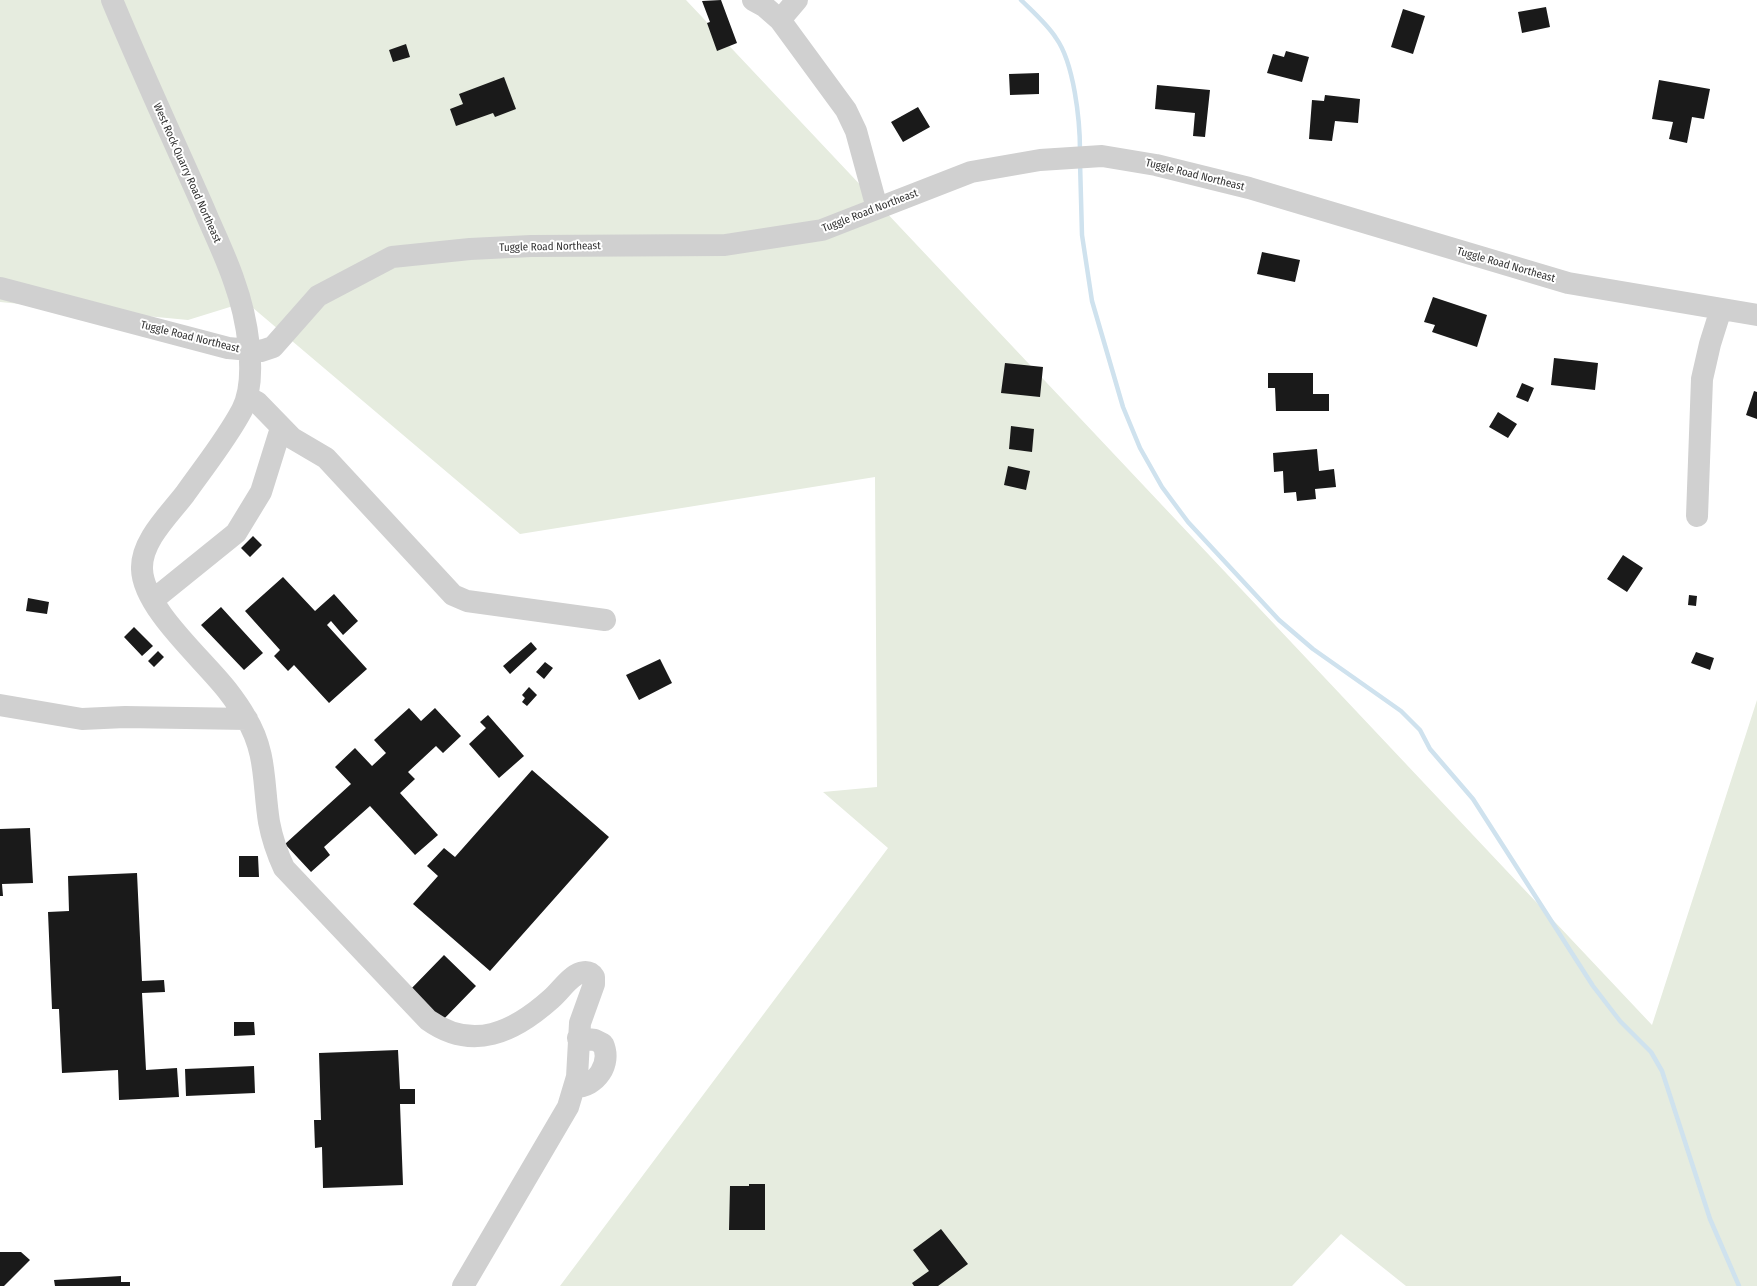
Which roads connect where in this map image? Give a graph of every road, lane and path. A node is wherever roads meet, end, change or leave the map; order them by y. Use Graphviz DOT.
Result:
graph roads {
  1 [pos="112,0"];
  2 [pos="753,0"];
  3 [pos="797,0"];
  4 [pos="780,20"];
  5 [pos="877,208"];
  6 [pos="0,288"];
  7 [pos="1722,309"];
  8 [pos="1757,316"];
  9 [pos="248,351"];
  10 [pos="247,397"];
  11 [pos="281,428"];
  12 [pos="1697,516"];
  13 [pos="153,600"];
  14 [pos="606,620"];
  15 [pos="0,704"];
  16 [pos="247,719"];
  17 [pos="463,1286"];
  1 -- 9 [label="street, West Rock Quarry Road Northeast"];
  2 -- 4 [label="street"];
  3 -- 4 [label="street"];
  4 -- 5 [label="street"];
  5 -- 7 [label="street, Tuggle Road Northeast"];
  5 -- 9 [label="street, Tuggle Road Northeast"];
  6 -- 9 [label="street, Tuggle Road Northeast"];
  7 -- 8 [label="street, Tuggle Road Northeast"];
  7 -- 12 [label="street"];
  9 -- 10 [label="street, West Rock Quarry Road Northeast"];
  10 -- 11 [label="street"];
  10 -- 13 [label="street, West Rock Quarry Road Northeast"];
  11 -- 13 [label="street"];
  11 -- 14 [label="street"];
  13 -- 16 [label="street, West Rock Quarry Road Northeast"];
  15 -- 16 [label="street"];
  16 -- 17 [label="street, West Rock Quarry Road Northeast"];
}
